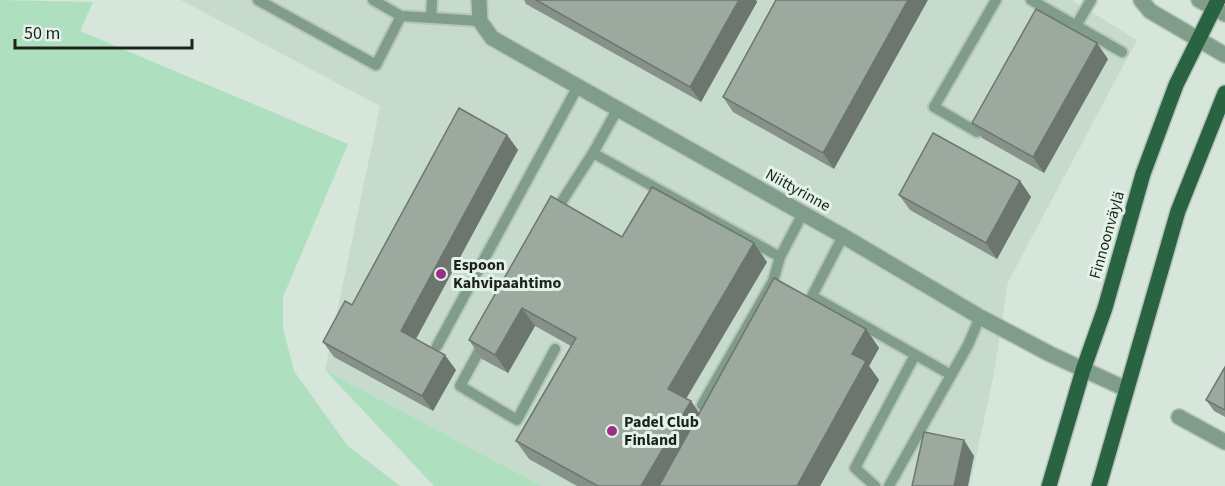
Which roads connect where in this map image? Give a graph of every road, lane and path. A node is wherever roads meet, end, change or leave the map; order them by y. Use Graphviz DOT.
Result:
graph roads {
  1 [pos="258,0"];
  2 [pos="373,0"];
  3 [pos="432,0"];
  4 [pos="479,0"];
  5 [pos="996,0"];
  6 [pos="1031,0"];
  7 [pos="1091,0"];
  8 [pos="1142,0"];
  9 [pos="1199,0"];
  10 [pos="1219,7"];
  11 [pos="1047,9"];
  12 [pos="402,16"];
  13 [pos="431,18"];
  14 [pos="480,21"];
  15 [pos="1076,26"];
  16 [pos="1035,30"];
  17 [pos="1198,40"];
  18 [pos="1122,52"];
  19 [pos="1225,55"];
  20 [pos="577,87"];
  21 [pos="1225,93"];
  22 [pos="617,110"];
  23 [pos="989,111"];
  24 [pos="593,153"];
  25 [pos="803,213"];
  26 [pos="548,226"];
  27 [pos="843,236"];
  28 [pos="780,257"];
  29 [pos="980,317"];
  30 [pos="488,336"];
  31 [pos="437,346"];
  32 [pos="555,349"];
  33 [pos="915,355"];
  34 [pos="1083,370"];
  35 [pos="951,375"];
  36 [pos="1126,389"];
  37 [pos="702,405"];
  38 [pos="1179,417"];
  39 [pos="1225,442"];
  40 [pos="875,486"];
  41 [pos="889,486"];
  42 [pos="1049,486"];
  43 [pos="1099,486"];
  1 -- 12 [label="lane"];
  2 -- 12 [label="lane"];
  3 -- 13 [label="lane"];
  4 -- 14 [label="street"];
  5 -- 23 [label="lane"];
  6 -- 11 [label="lane"];
  7 -- 15 [label="lane"];
  8 -- 17 [label="street"];
  9 -- 10 [label="street"];
  10 -- 17 [label="main road, Finnoonväylä"];
  11 -- 15 [label="lane"];
  11 -- 16 [label="lane"];
  12 -- 13 [label="lane"];
  13 -- 14 [label="lane"];
  14 -- 20 [label="street, Niittyrinne"];
  15 -- 18 [label="lane"];
  17 -- 19 [label="street"];
  17 -- 34 [label="main road, Finnoonväylä"];
  20 -- 22 [label="street, Niittyrinne"];
  20 -- 31 [label="lane"];
  21 -- 36 [label="main road"];
  22 -- 24 [label="lane"];
  22 -- 25 [label="street, Niittyrinne"];
  24 -- 26 [label="lane"];
  24 -- 28 [label="lane"];
  25 -- 27 [label="street, Niittyrinne"];
  25 -- 28 [label="lane"];
  27 -- 29 [label="street, Niittyrinne"];
  27 -- 33 [label="lane"];
  28 -- 37 [label="lane"];
  29 -- 34 [label="street, Niittyrinne"];
  29 -- 35 [label="lane"];
  30 -- 32 [label="lane"];
  33 -- 35 [label="lane"];
  33 -- 40 [label="lane"];
  34 -- 36 [label="street, Niittyrinne"];
  34 -- 42 [label="main road, Finnoonväylä"];
  35 -- 41 [label="lane"];
  36 -- 43 [label="main road"];
  38 -- 39 [label="street"];
}
